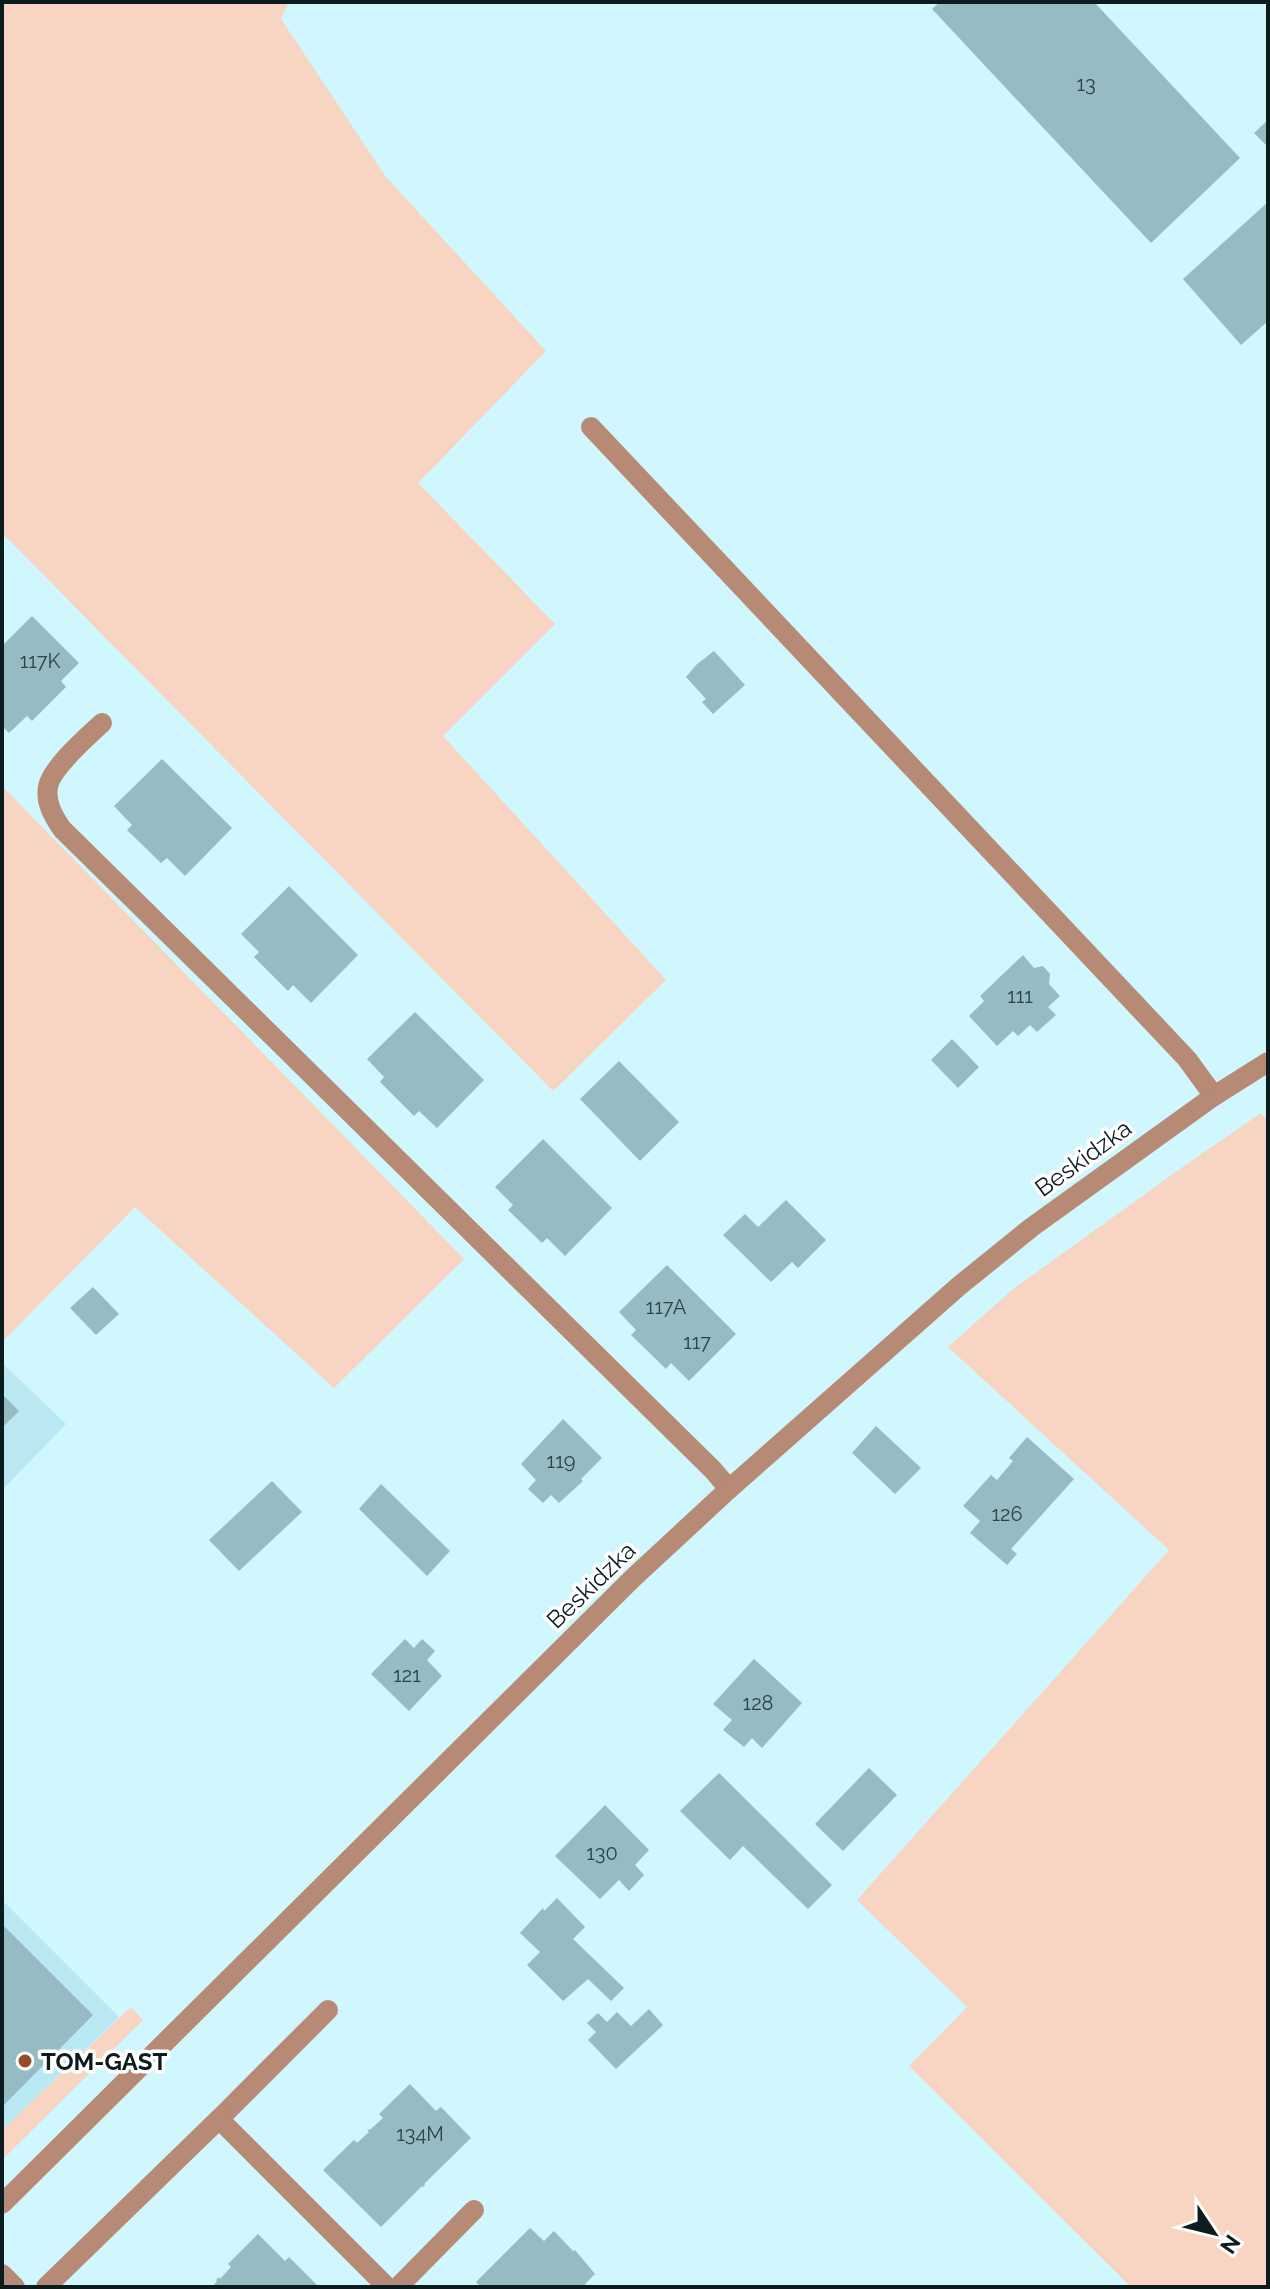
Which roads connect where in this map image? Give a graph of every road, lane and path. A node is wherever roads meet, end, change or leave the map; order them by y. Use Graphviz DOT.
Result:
graph roads {
  1 [pos="591,427"];
  2 [pos="102,723"];
  3 [pos="1268,1062"];
  4 [pos="1214,1096"];
  5 [pos="729,1489"];
  6 [pos="328,2010"];
  7 [pos="219,2119"];
  8 [pos="2,2204"];
  9 [pos="474,2210"];
  10 [pos="2,2274"];
  11 [pos="15,2287"];
  12 [pos="46,2287"];
  13 [pos="387,2287"];
  14 [pos="398,2287"];
  1 -- 4 [label="street"];
  2 -- 5 [label="street"];
  3 -- 4 [label="street, Beskidzka"];
  4 -- 5 [label="street, Beskidzka"];
  5 -- 8 [label="street, Beskidzka"];
  6 -- 7 [label="street"];
  7 -- 12 [label="street"];
  7 -- 13 [label="street"];
  9 -- 14 [label="street"];
  10 -- 11 [label="street"];
}
